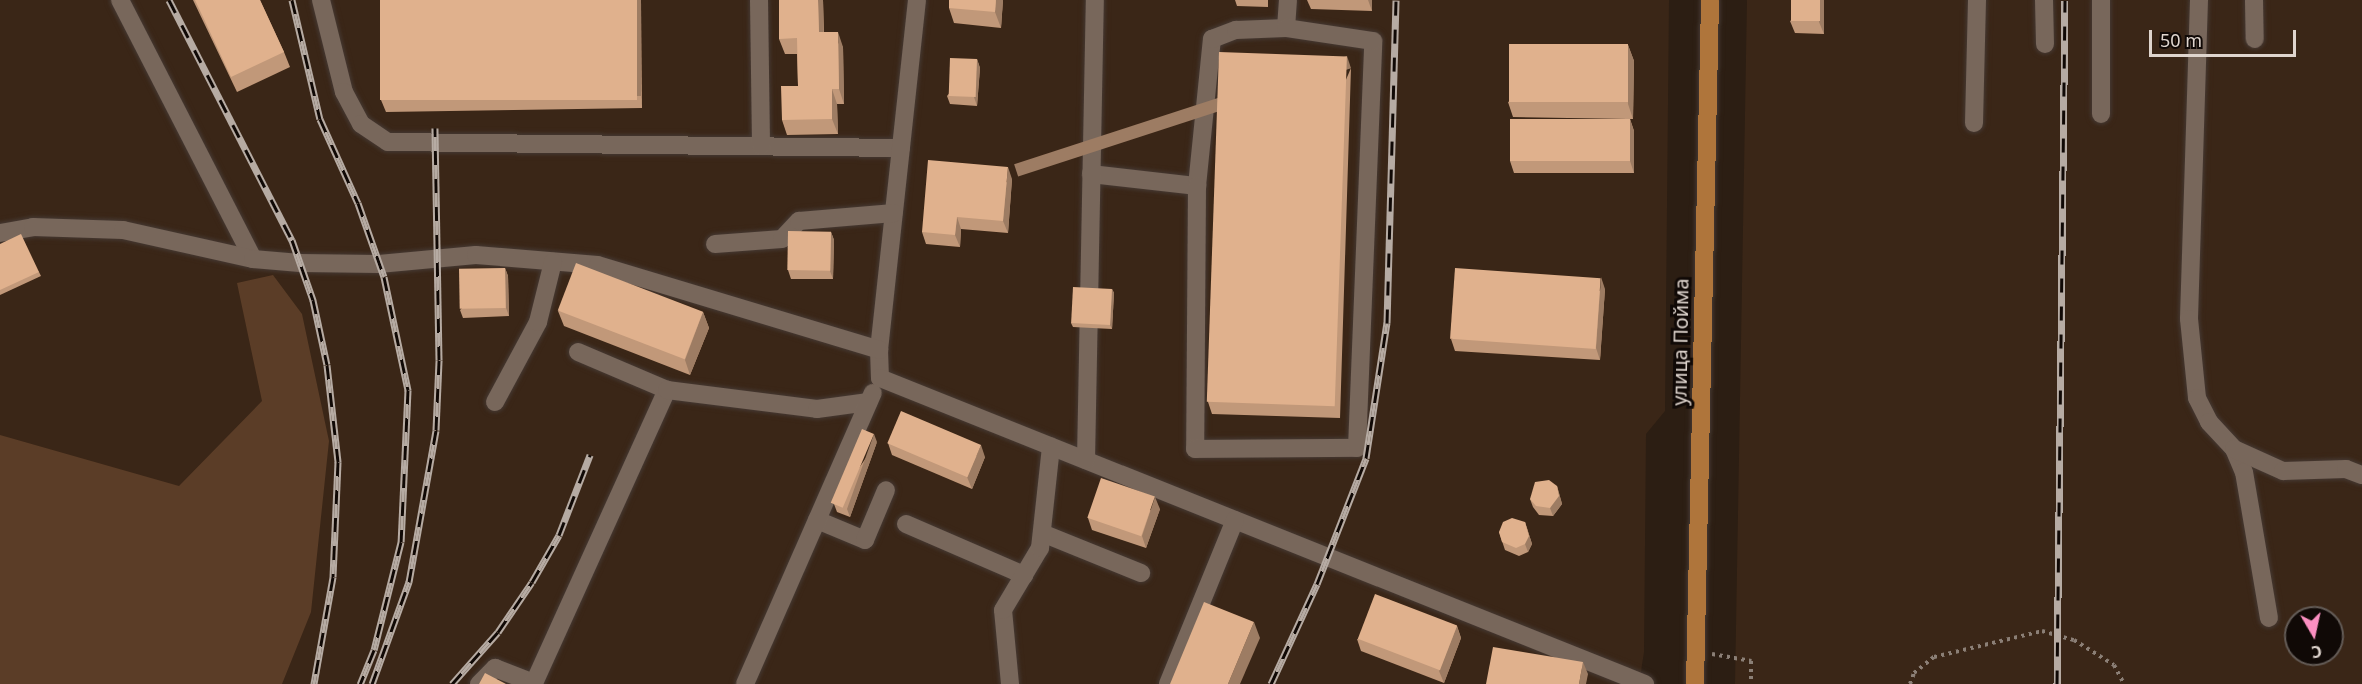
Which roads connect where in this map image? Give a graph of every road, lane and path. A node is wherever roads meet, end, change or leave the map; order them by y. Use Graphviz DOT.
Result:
graph roads {
  1 [pos="120,0"];
  2 [pos="321,0"];
  3 [pos="759,0"];
  4 [pos="917,0"];
  5 [pos="1095,0"];
  6 [pos="1288,0"];
  7 [pos="1710,0"];
  8 [pos="1977,0"];
  9 [pos="2044,0"];
  10 [pos="2101,0"];
  11 [pos="2199,0"];
  12 [pos="2254,0"];
  13 [pos="1286,28"];
  14 [pos="2255,39"];
  15 [pos="2045,44"];
  16 [pos="2101,114"];
  17 [pos="1974,123"];
  18 [pos="760,146"];
  19 [pos="901,148"];
  20 [pos="1091,174"];
  21 [pos="1197,186"];
  22 [pos="894,213"];
  23 [pos="0,233"];
  24 [pos="715,244"];
  25 [pos="253,259"];
  26 [pos="553,262"];
  27 [pos="879,350"];
  28 [pos="578,352"];
  29 [pos="880,378"];
  30 [pos="667,390"];
  31 [pos="495,402"];
  32 [pos="869,402"];
  33 [pos="1051,447"];
  34 [pos="2235,449"];
  35 [pos="1086,460"];
  36 [pos="2362,475"];
  37 [pos="886,490"];
  38 [pos="817,520"];
  39 [pos="1235,520"];
  40 [pos="906,525"];
  41 [pos="1042,533"];
  42 [pos="1141,573"];
  43 [pos="1024,575"];
  44 [pos="2269,618"];
  45 [pos="1696,651"];
  46 [pos="479,684"];
  47 [pos="746,684"];
  48 [pos="1010,684"];
  49 [pos="1168,684"];
  50 [pos="1645,684"];
  51 [pos="1695,684"];
  52 [pos="1751,684"];
  53 [pos="1910,684"];
  54 [pos="2124,684"];
  1 -- 25 [label="street"];
  2 -- 18 [label="street"];
  3 -- 18 [label="street"];
  4 -- 19 [label="street"];
  5 -- 20 [label="street"];
  6 -- 13 [label="street"];
  7 -- 45 [label="main road, улица Пойма"];
  8 -- 17 [label="street"];
  9 -- 15 [label="street"];
  10 -- 16 [label="street"];
  11 -- 34 [label="street"];
  12 -- 14 [label="street"];
  13 -- 21 [label="street"];
  13 -- 21 [label="street"];
  18 -- 19 [label="street"];
  19 -- 22 [label="street"];
  20 -- 21 [label="street"];
  20 -- 35 [label="street"];
  22 -- 24 [label="street"];
  22 -- 27 [label="street"];
  23 -- 25 [label="street"];
  25 -- 26 [label="street"];
  26 -- 27 [label="street"];
  26 -- 31 [label="street"];
  27 -- 29 [label="street"];
  28 -- 30 [label="street"];
  29 -- 32 [label="street"];
  29 -- 33 [label="street"];
  30 -- 32 [label="street"];
  30 -- 46 [label="street"];
  32 -- 38 [label="street"];
  33 -- 35 [label="street"];
  33 -- 41 [label="street"];
  34 -- 36 [label="street"];
  34 -- 44 [label="street"];
  35 -- 39 [label="street"];
  37 -- 38 [label="street"];
  38 -- 47 [label="street"];
  39 -- 49 [label="street"];
  39 -- 50 [label="street"];
  40 -- 43 [label="street"];
  41 -- 42 [label="street"];
  41 -- 43 [label="street"];
  43 -- 48 [label="street"];
  45 -- 51 [label="main road, улица Пойма"];
  45 -- 52 [label="path"];
  53 -- 54 [label="path"];
}
